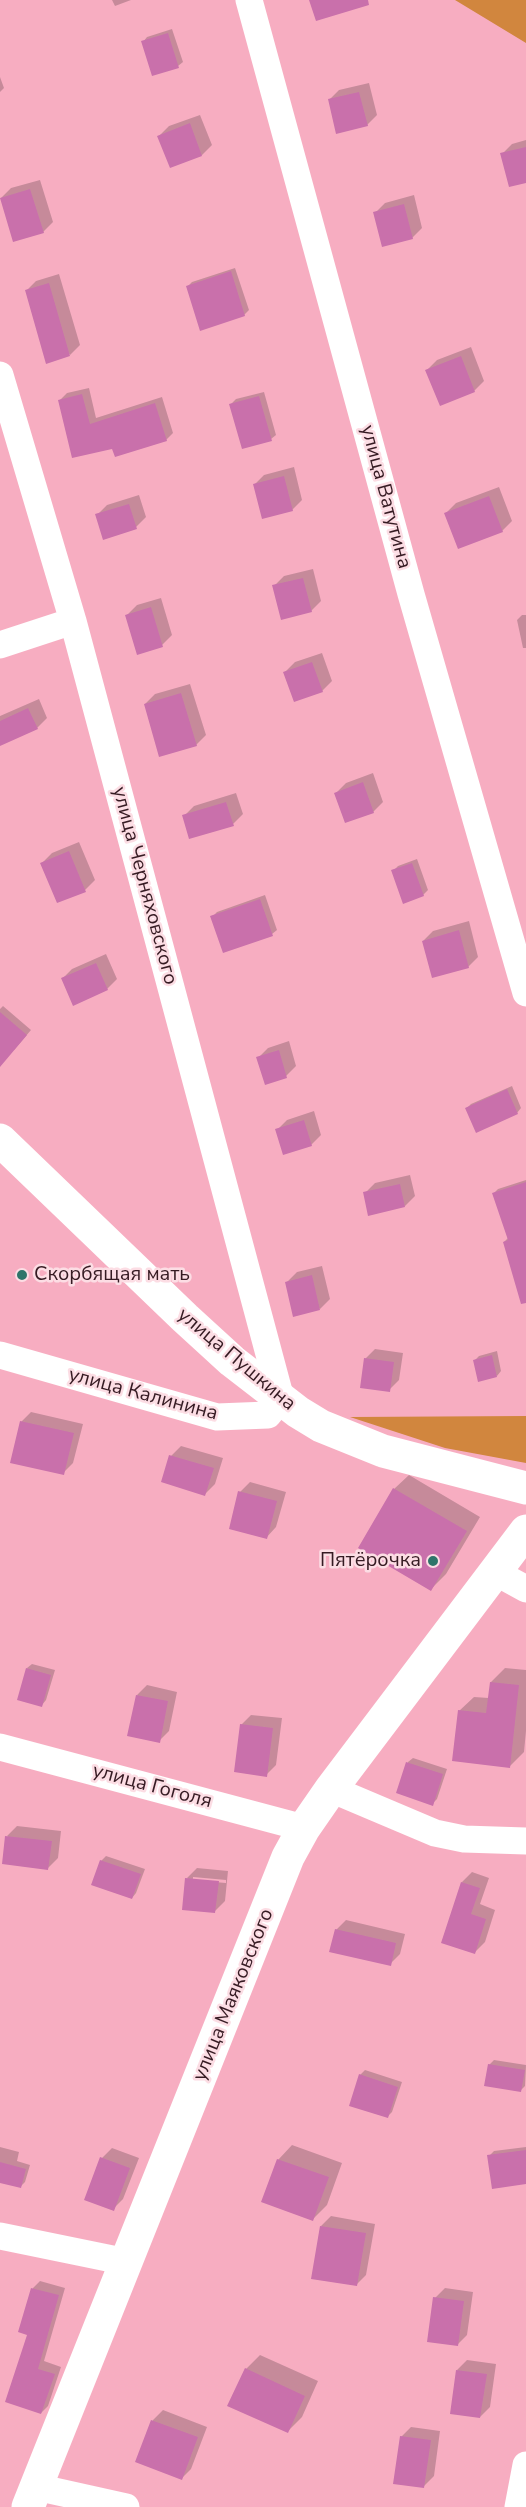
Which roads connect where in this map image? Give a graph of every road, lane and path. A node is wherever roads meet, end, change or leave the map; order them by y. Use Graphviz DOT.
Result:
graph roads {
  1 [pos="249,0"];
  2 [pos="0,375"];
  3 [pos="74,621"];
  4 [pos="0,645"];
  5 [pos="526,993"];
  6 [pos="0,1140"];
  7 [pos="0,1356"];
  8 [pos="281,1399"];
  9 [pos="526,1488"];
  10 [pos="526,1531"];
  11 [pos="495,1572"];
  12 [pos="526,1589"];
  13 [pos="0,1747"];
  14 [pos="331,1789"];
  15 [pos="304,1828"];
  16 [pos="526,1841"];
  17 [pos="0,2236"];
  18 [pos="127,2262"];
  19 [pos="526,2464"];
  20 [pos="32,2497"];
  21 [pos="126,2507"];
  22 [pos="518,2507"];
  1 -- 5 [label="street, улица Ватутина"];
  2 -- 3 [label="street, улица Черняховского"];
  3 -- 4 [label="street"];
  3 -- 8 [label="street, улица Черняховского"];
  6 -- 8 [label="street, улица Пушкина"];
  7 -- 8 [label="street, улица Калинина"];
  8 -- 9 [label="street, улица Пушкина"];
  10 -- 11 [label="street, улица Маяковского"];
  11 -- 12 [label="street"];
  11 -- 14 [label="street, улица Маяковского"];
  13 -- 15 [label="street, улица Гоголя"];
  14 -- 15 [label="street, улица Маяковского"];
  14 -- 16 [label="street"];
  15 -- 18 [label="street, улица Маяковского"];
  17 -- 18 [label="street"];
  18 -- 20 [label="street, улица Маяковского"];
  19 -- 22 [label="street"];
  20 -- 21 [label="street"];
}
